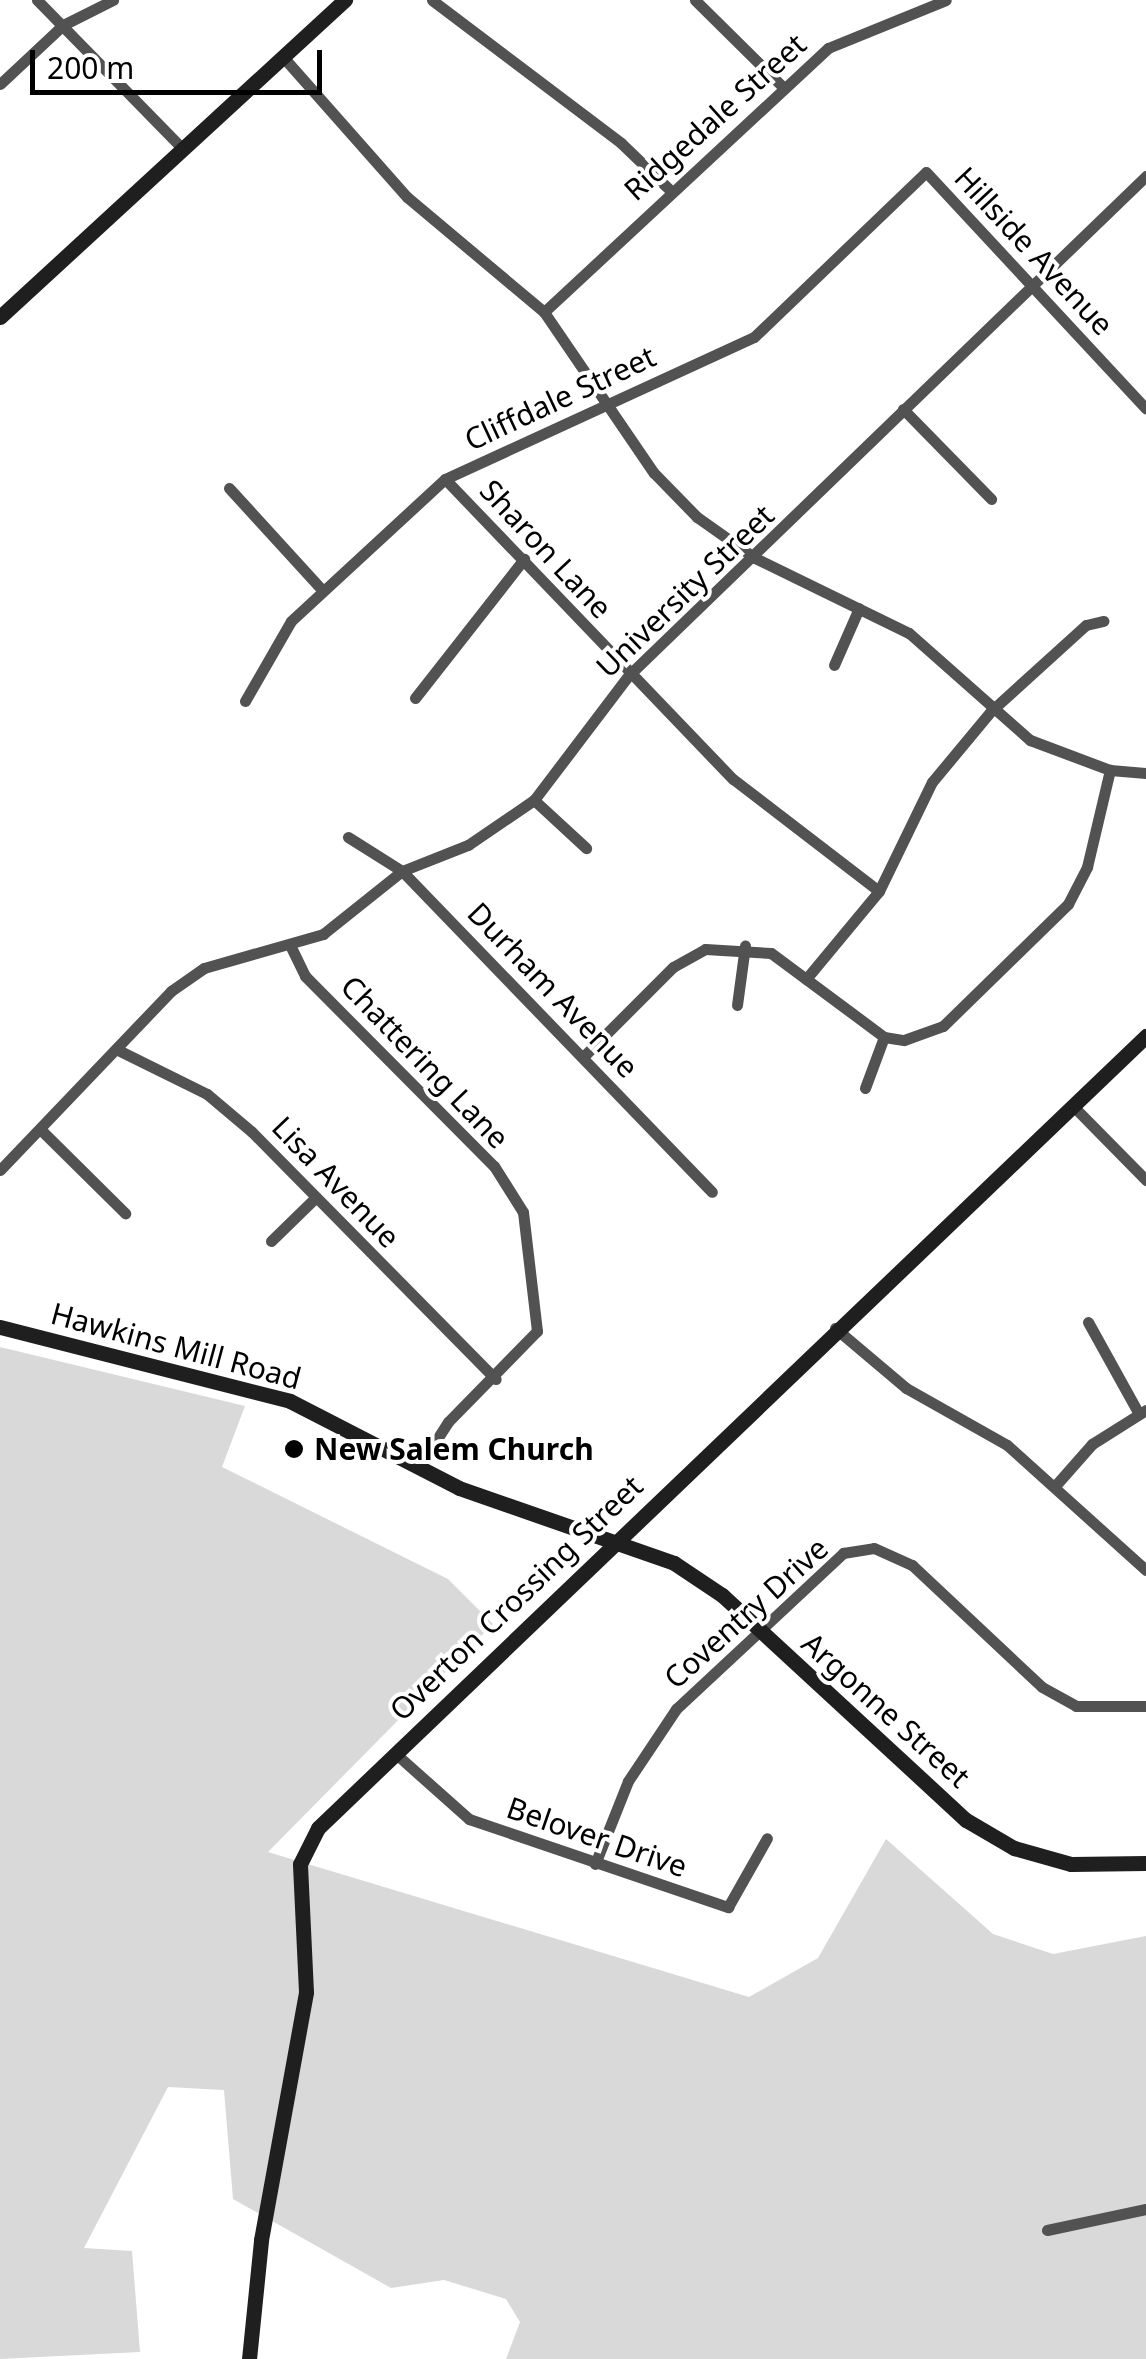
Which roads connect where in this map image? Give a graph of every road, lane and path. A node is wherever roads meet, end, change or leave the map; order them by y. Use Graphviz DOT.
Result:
graph roads {
  1 [pos="36,0"];
  2 [pos="113,0"];
  3 [pos="345,0"];
  4 [pos="432,0"];
  5 [pos="695,0"];
  6 [pos="946,0"];
  7 [pos="63,25"];
  8 [pos="284,58"];
  9 [pos="0,84"];
  10 [pos="781,85"];
  11 [pos="180,146"];
  12 [pos="926,172"];
  13 [pos="1146,176"];
  14 [pos="669,189"];
  15 [pos="1030,283"];
  16 [pos="544,312"];
  17 [pos="0,318"];
  18 [pos="609,404"];
  19 [pos="903,409"];
  20 [pos="1146,409"];
  21 [pos="445,479"];
  22 [pos="229,488"];
  23 [pos="991,499"];
  24 [pos="755,558"];
  25 [pos="524,559"];
  26 [pos="323,591"];
  27 [pos="859,608"];
  28 [pos="1104,621"];
  29 [pos="834,666"];
  30 [pos="628,675"];
  31 [pos="415,698"];
  32 [pos="245,701"];
  33 [pos="991,711"];
  34 [pos="1110,770"];
  35 [pos="1146,773"];
  36 [pos="534,800"];
  37 [pos="348,836"];
  38 [pos="586,848"];
  39 [pos="402,870"];
  40 [pos="879,891"];
  41 [pos="290,945"];
  42 [pos="745,946"];
  43 [pos="806,979"];
  44 [pos="736,1006"];
  45 [pos="1146,1036"];
  46 [pos="884,1037"];
  47 [pos="118,1050"];
  48 [pos="584,1056"];
  49 [pos="864,1088"];
  50 [pos="1074,1108"];
  51 [pos="40,1129"];
  52 [pos="0,1170"];
  53 [pos="1146,1180"];
  54 [pos="712,1192"];
  55 [pos="315,1198"];
  56 [pos="126,1213"];
  57 [pos="271,1242"];
  58 [pos="1088,1322"];
  59 [pos="0,1327"];
  60 [pos="835,1328"];
  61 [pos="496,1379"];
  62 [pos="1142,1412"];
  63 [pos="419,1468"];
  64 [pos="1054,1486"];
  65 [pos="611,1542"];
  66 [pos="1146,1570"];
  67 [pos="758,1630"];
  68 [pos="1146,1706"];
  69 [pos="396,1754"];
  70 [pos="767,1838"];
  71 [pos="1146,1863"];
  72 [pos="595,1864"];
  73 [pos="1146,2208"];
  74 [pos="1047,2230"];
  75 [pos="249,2359"];
  1 -- 7 [label="street"];
  2 -- 7 [label="street"];
  3 -- 8 [label="street"];
  4 -- 14 [label="street"];
  5 -- 10 [label="street"];
  6 -- 10 [label="street, Ridgedale Street"];
  7 -- 9 [label="street"];
  7 -- 11 [label="street"];
  8 -- 11 [label="street"];
  8 -- 16 [label="street"];
  10 -- 14 [label="street, Ridgedale Street"];
  11 -- 17 [label="street"];
  12 -- 15 [label="street, Hillside Avenue"];
  12 -- 18 [label="street, Cliffdale Street"];
  13 -- 15 [label="street, University Street"];
  14 -- 16 [label="street, Ridgedale Street"];
  15 -- 19 [label="street, University Street"];
  15 -- 20 [label="street, Hillside Avenue"];
  16 -- 18 [label="street"];
  18 -- 21 [label="street, Cliffdale Street"];
  18 -- 24 [label="street"];
  19 -- 23 [label="street"];
  19 -- 24 [label="street, University Street"];
  21 -- 25 [label="street, Sharon Lane"];
  21 -- 26 [label="street, Cliffdale Street"];
  22 -- 26 [label="street"];
  24 -- 27 [label="street"];
  24 -- 30 [label="street, University Street"];
  25 -- 30 [label="street, Sharon Lane"];
  25 -- 31 [label="street"];
  26 -- 32 [label="street, Cliffdale Street"];
  27 -- 29 [label="street"];
  27 -- 33 [label="street"];
  28 -- 33 [label="street"];
  30 -- 36 [label="street, University Street"];
  30 -- 40 [label="street, Sharon Lane"];
  33 -- 34 [label="street"];
  33 -- 40 [label="street"];
  34 -- 35 [label="street"];
  34 -- 46 [label="street"];
  36 -- 38 [label="street"];
  36 -- 39 [label="street, University Street"];
  37 -- 39 [label="street, Durham Avenue"];
  39 -- 41 [label="street, University Street"];
  39 -- 48 [label="street, Durham Avenue"];
  40 -- 43 [label="street"];
  41 -- 47 [label="street, University Street"];
  41 -- 61 [label="street, Chattering Lane"];
  42 -- 43 [label="street"];
  42 -- 44 [label="street"];
  42 -- 48 [label="street"];
  43 -- 46 [label="street"];
  45 -- 50 [label="street, Overton Crossing Street"];
  46 -- 49 [label="street"];
  47 -- 51 [label="street, University Street"];
  47 -- 55 [label="street, Lisa Avenue"];
  48 -- 54 [label="street, Durham Avenue"];
  50 -- 53 [label="street"];
  50 -- 60 [label="street, Overton Crossing Street"];
  51 -- 52 [label="street, University Street"];
  51 -- 56 [label="street"];
  55 -- 57 [label="street"];
  55 -- 61 [label="street, Lisa Avenue"];
  58 -- 62 [label="street"];
  59 -- 63 [label="street, Hawkins Mill Road"];
  60 -- 64 [label="street"];
  60 -- 65 [label="street, Overton Crossing Street"];
  61 -- 63 [label="street, Chattering Lane"];
  62 -- 64 [label="street"];
  63 -- 65 [label="street, Hawkins Mill Road"];
  64 -- 66 [label="street"];
  65 -- 67 [label="street, Argonne Street"];
  65 -- 69 [label="street, Overton Crossing Street"];
  67 -- 68 [label="street, Coventry Drive"];
  67 -- 71 [label="street, Argonne Street"];
  67 -- 72 [label="street, Coventry Drive"];
  69 -- 72 [label="street, Belover Drive"];
  69 -- 75 [label="street, Overton Crossing Street"];
  70 -- 72 [label="street, Belover Drive"];
  73 -- 74 [label="street"];
}
